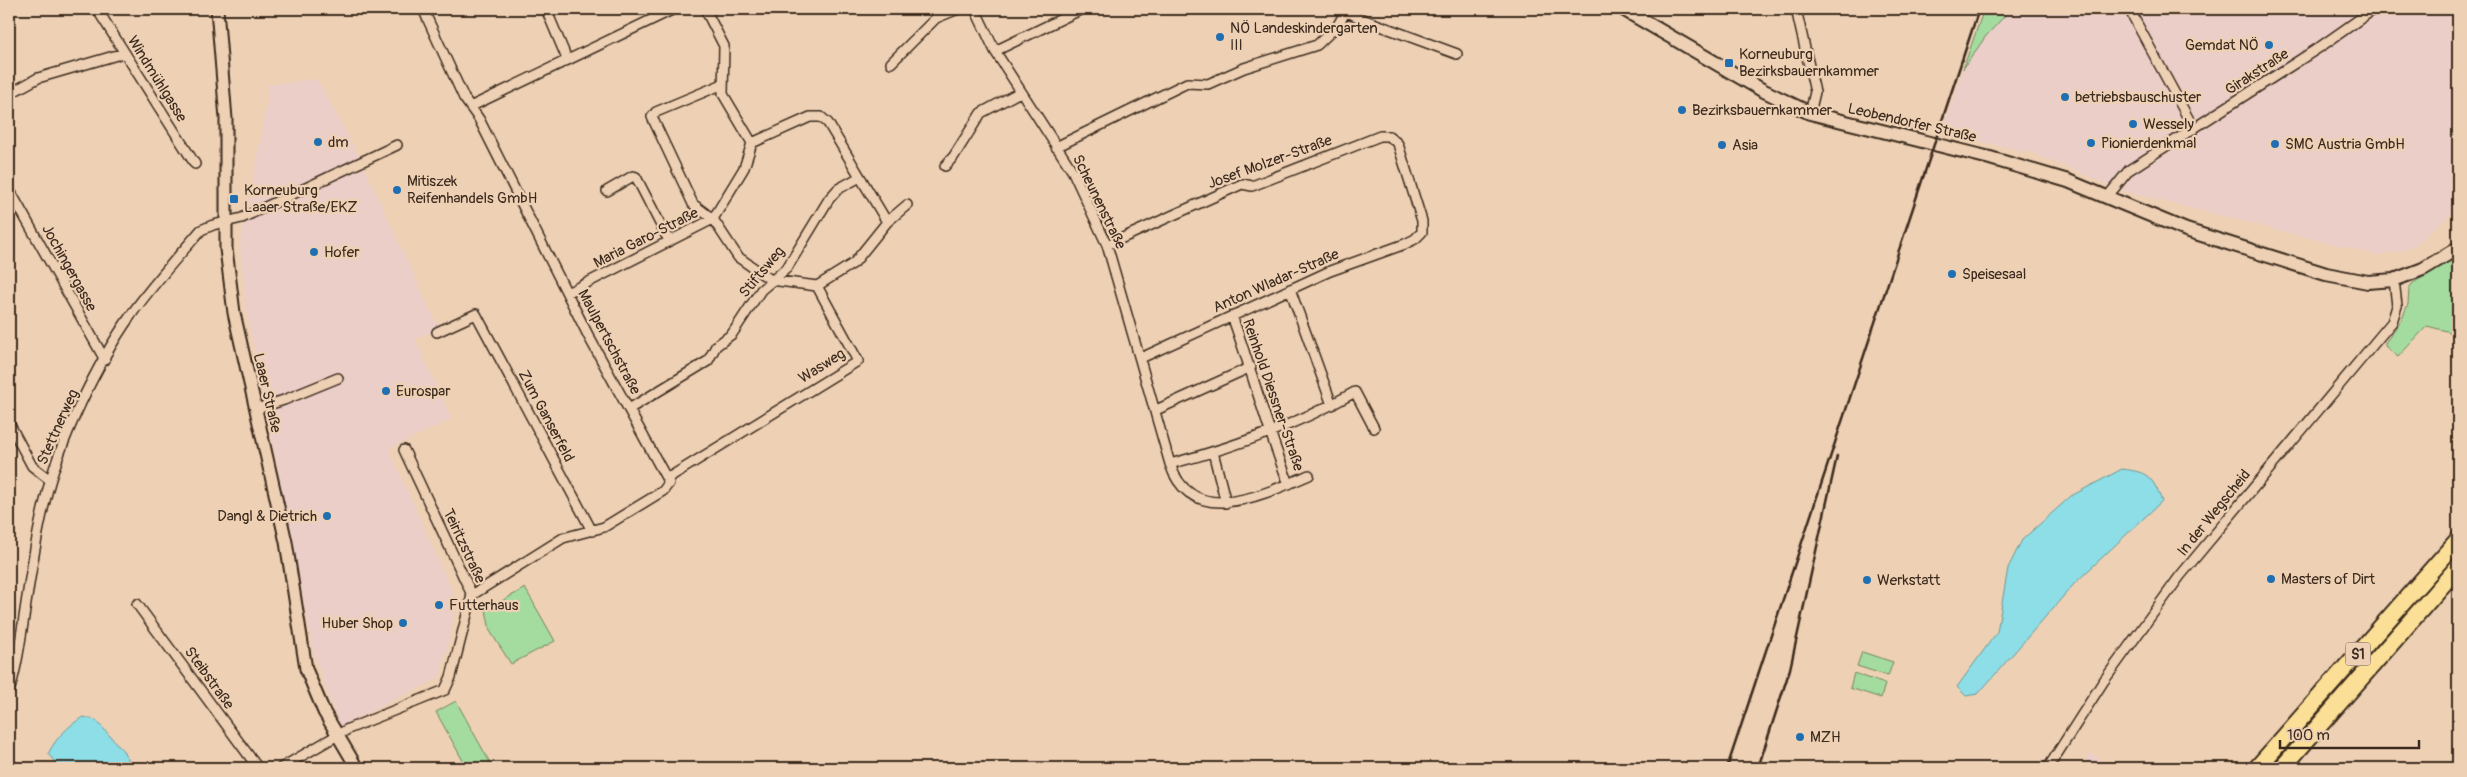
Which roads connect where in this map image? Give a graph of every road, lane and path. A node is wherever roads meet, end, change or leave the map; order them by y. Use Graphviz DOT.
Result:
graph roads {
  1 [pos="97,9"];
  2 [pos="217,9"];
  3 [pos="423,9"];
  4 [pos="546,9"];
  5 [pos="674,9"];
  6 [pos="705,9"];
  7 [pos="958,9"];
  8 [pos="975,9"];
  9 [pos="1082,9"];
  10 [pos="1345,9"];
  11 [pos="1624,9"];
  12 [pos="1796,9"];
  13 [pos="2129,9"];
  14 [pos="2374,9"];
  15 [pos="995,51"];
  16 [pos="124,52"];
  17 [pos="1457,54"];
  18 [pos="567,59"];
  19 [pos="891,63"];
  20 [pos="723,84"];
  21 [pos="1020,92"];
  22 [pos="9,94"];
  23 [pos="472,106"];
  24 [pos="1810,113"];
  25 [pos="2194,129"];
  26 [pos="1389,136"];
  27 [pos="752,143"];
  28 [pos="397,146"];
  29 [pos="1056,147"];
  30 [pos="195,164"];
  31 [pos="945,166"];
  32 [pos="860,177"];
  33 [pos="9,189"];
  34 [pos="606,190"];
  35 [pos="2108,196"];
  36 [pos="908,205"];
  37 [pos="713,219"];
  38 [pos="225,221"];
  39 [pos="887,222"];
  40 [pos="669,241"];
  41 [pos="1108,245"];
  42 [pos="2458,248"];
  43 [pos="771,280"];
  44 [pos="2394,280"];
  45 [pos="817,286"];
  46 [pos="1290,289"];
  47 [pos="567,293"];
  48 [pos="1232,316"];
  49 [pos="437,332"];
  50 [pos="1141,358"];
  51 [pos="105,360"];
  52 [pos="1251,367"];
  53 [pos="338,378"];
  54 [pos="1332,405"];
  55 [pos="256,409"];
  56 [pos="629,409"];
  57 [pos="1156,410"];
  58 [pos="9,423"];
  59 [pos="1374,428"];
  60 [pos="1269,434"];
  61 [pos="404,450"];
  62 [pos="1213,452"];
  63 [pos="1170,464"];
  64 [pos="1309,475"];
  65 [pos="668,478"];
  66 [pos="50,480"];
  67 [pos="1289,484"];
  68 [pos="1226,503"];
  69 [pos="592,532"];
  70 [pos="2458,540"];
  71 [pos="2458,567"];
  72 [pos="472,595"];
  73 [pos="138,604"];
  74 [pos="9,691"];
  75 [pos="338,736"];
  76 [pos="9,764"];
  77 [pos="17,768"];
  78 [pos="258,768"];
  79 [pos="281,768"];
  80 [pos="357,768"];
  81 [pos="2048,768"];
  82 [pos="2257,768"];
  83 [pos="2282,768"];
  1 -- 16 [label="street, Windmühlgasse"];
  2 -- 38 [label="street, Laaer Straße"];
  3 -- 23 [label="street, Maulpertschstraße"];
  4 -- 18 [label="street"];
  5 -- 18 [label="street"];
  6 -- 20 [label="street"];
  7 -- 19 [label="street"];
  8 -- 15 [label="street, Scheunenstraße"];
  9 -- 15 [label="street"];
  10 -- 17 [label="street"];
  10 -- 29 [label="street"];
  11 -- 24 [label="main road, Leobendorfer Straße"];
  12 -- 24 [label="street"];
  13 -- 25 [label="street"];
  14 -- 25 [label="street, Girakstraße"];
  15 -- 21 [label="street, Scheunenstraße"];
  16 -- 22 [label="street"];
  16 -- 30 [label="street, Windmühlgasse"];
  18 -- 23 [label="street"];
  20 -- 27 [label="street"];
  20 -- 37 [label="street"];
  21 -- 29 [label="street, Scheunenstraße"];
  21 -- 31 [label="street"];
  23 -- 47 [label="street, Maulpertschstraße"];
  24 -- 35 [label="main road, Leobendorfer Straße"];
  25 -- 35 [label="street, Girakstraße"];
  26 -- 41 [label="street, Josef Molzer-Straße"];
  26 -- 46 [label="street, Anton Wladar-Straße"];
  27 -- 32 [label="street"];
  27 -- 37 [label="street, Maria Garo-Straße"];
  28 -- 38 [label="street, Stettnerweg"];
  29 -- 41 [label="street, Scheunenstraße"];
  32 -- 39 [label="street"];
  32 -- 43 [label="street, Stiftsweg"];
  33 -- 51 [label="street, Jochingergasse"];
  34 -- 40 [label="street"];
  35 -- 44 [label="main road, Leobendorfer Straße"];
  36 -- 39 [label="street"];
  37 -- 40 [label="street, Maria Garo-Straße"];
  37 -- 43 [label="street"];
  38 -- 51 [label="street, Stettnerweg"];
  38 -- 55 [label="street, Laaer Straße"];
  39 -- 45 [label="street"];
  40 -- 47 [label="street, Maria Garo-Straße"];
  41 -- 50 [label="street, Scheunenstraße"];
  42 -- 44 [label="main road, Leobendorfer Straße"];
  43 -- 45 [label="street"];
  43 -- 56 [label="street, Stiftsweg"];
  44 -- 81 [label="street, In der Wegscheid"];
  45 -- 65 [label="street, Wasweg"];
  46 -- 48 [label="street, Anton Wladar-Straße"];
  46 -- 54 [label="street"];
  47 -- 56 [label="street, Maulpertschstraße"];
  48 -- 50 [label="street, Anton Wladar-Straße"];
  48 -- 52 [label="street, Reinhold Diessner-Straße"];
  49 -- 69 [label="street, Zum Ganserfeld"];
  50 -- 57 [label="street, Scheunenstraße"];
  51 -- 66 [label="street, Stettnerweg"];
  52 -- 57 [label="street"];
  52 -- 60 [label="street, Reinhold Diessner-Straße"];
  53 -- 55 [label="street"];
  54 -- 59 [label="street"];
  54 -- 60 [label="street"];
  55 -- 75 [label="street, Laaer Straße"];
  56 -- 65 [label="street, Maulpertschstraße"];
  57 -- 63 [label="street, Scheunenstraße"];
  58 -- 66 [label="street"];
  60 -- 62 [label="street"];
  60 -- 67 [label="street, Reinhold Diessner-Straße"];
  61 -- 72 [label="street, Teiritzstraße"];
  62 -- 63 [label="street"];
  62 -- 68 [label="street"];
  63 -- 68 [label="street, Scheunenstraße"];
  64 -- 67 [label="street"];
  65 -- 69 [label="street"];
  66 -- 74 [label="street, Stettnerweg"];
  67 -- 68 [label="street"];
  69 -- 72 [label="street"];
  70 -- 82 [label="highway, S1"];
  71 -- 83 [label="highway, S1"];
  72 -- 75 [label="street, Teiritzstraße"];
  73 -- 78 [label="street, Steibstraße"];
  75 -- 79 [label="street"];
  75 -- 80 [label="street, Laaer Straße"];
  76 -- 77 [label="street"];
}
